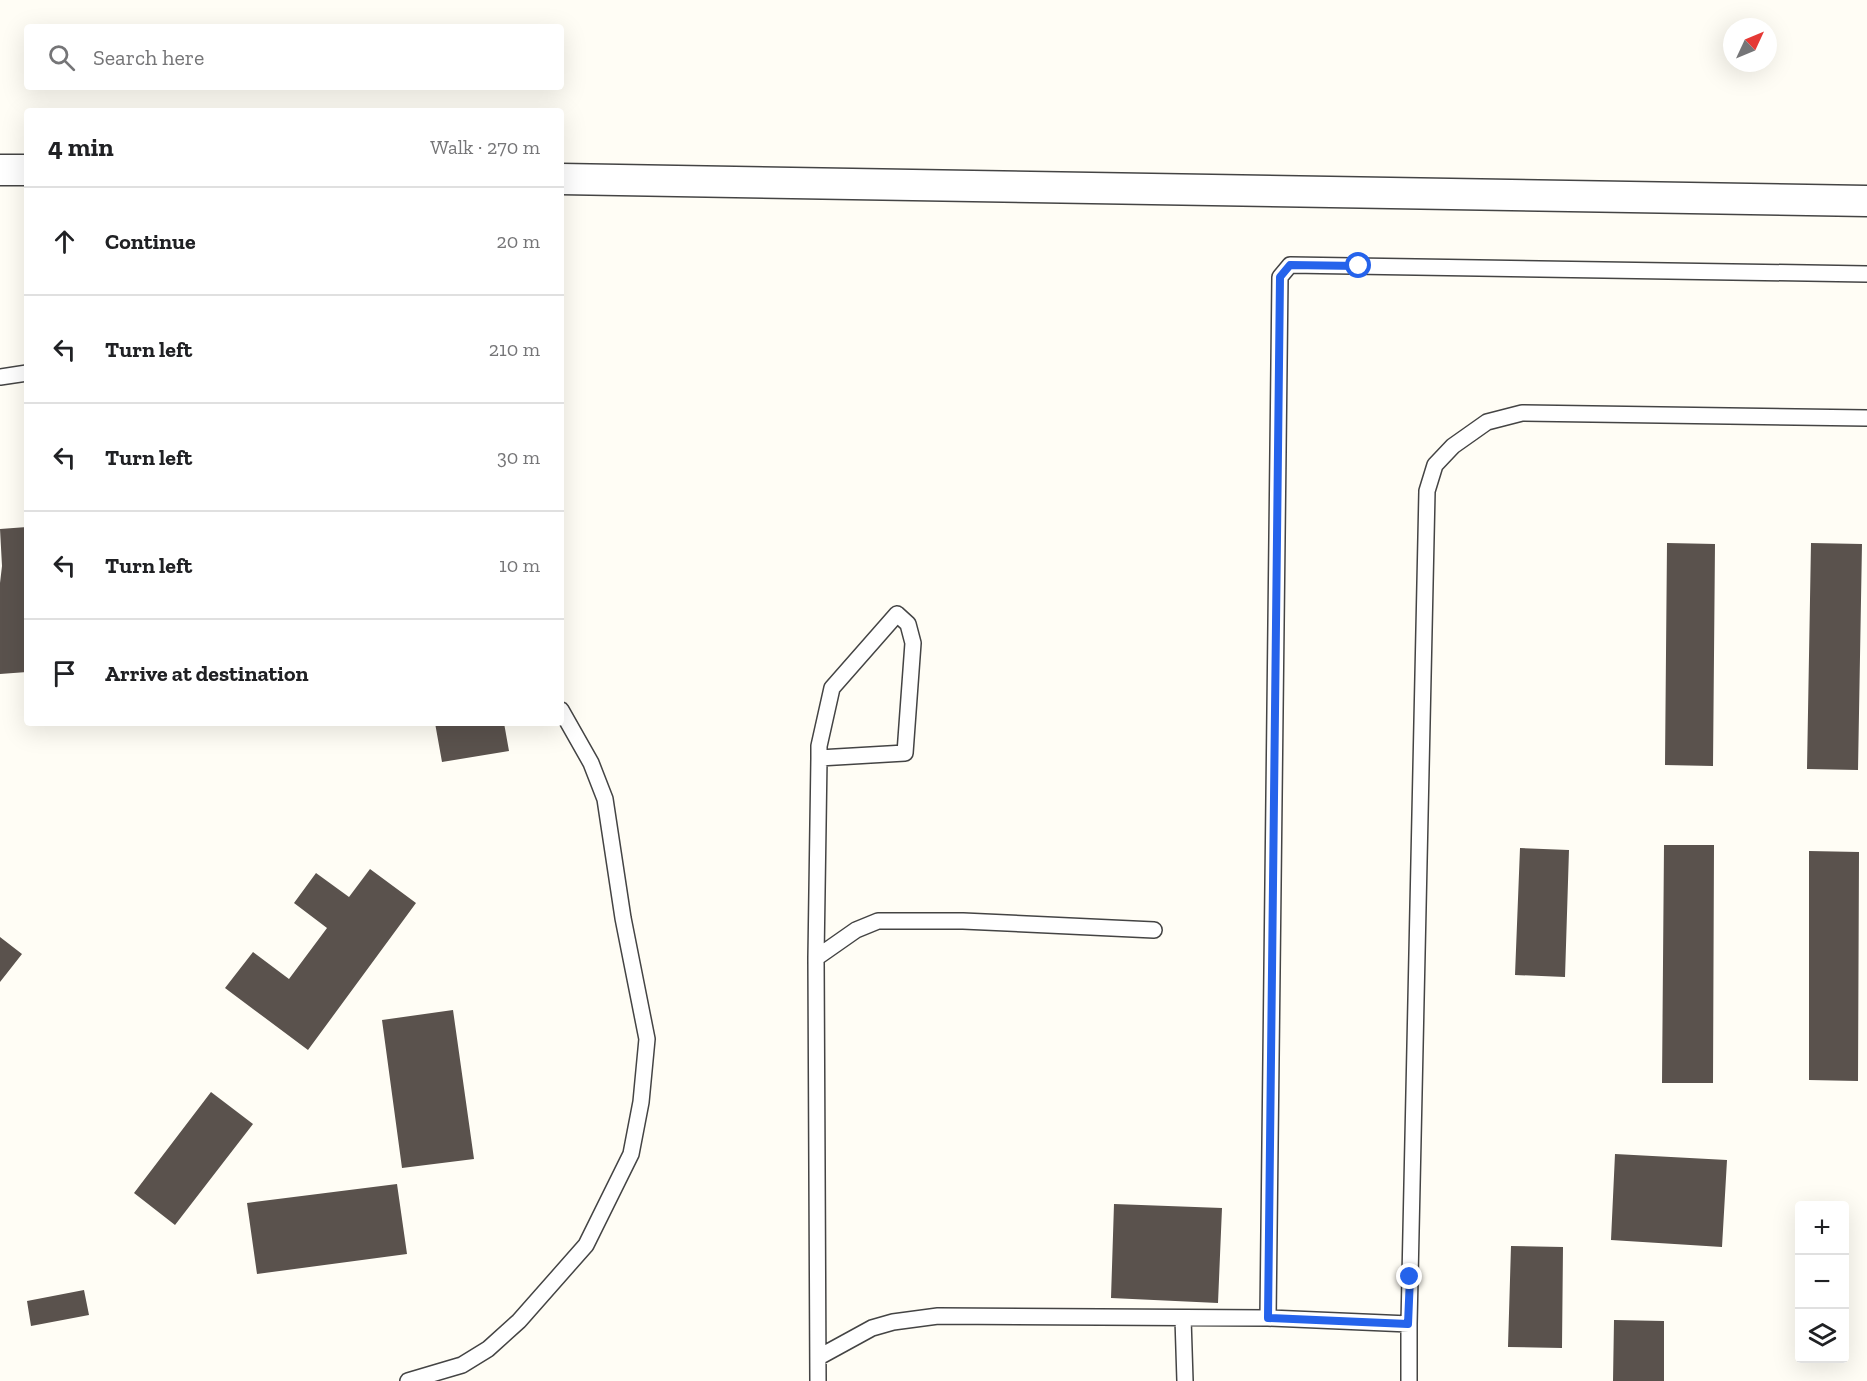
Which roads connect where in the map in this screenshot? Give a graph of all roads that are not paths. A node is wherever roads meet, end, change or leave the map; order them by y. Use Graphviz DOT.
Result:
graph roads {
  1 [pos="0,170"];
  2 [pos="24,170"];
  3 [pos="564,179"];
  4 [pos="1867,201"];
  5 [pos="1867,274"];
  6 [pos="24,373"];
  7 [pos="0,377"];
  8 [pos="1867,418"];
  9 [pos="564,715"];
  10 [pos="819,758"];
  11 [pos="1154,930"];
  12 [pos="816,958"];
  13 [pos="1183,1318"];
  14 [pos="1268,1318"];
  15 [pos="1408,1324"];
  16 [pos="819,1357"];
  17 [pos="408,1381"];
  18 [pos="818,1381"];
  19 [pos="1185,1381"];
  20 [pos="1409,1381"];
  1 -- 2 [label="street"];
  3 -- 4 [label="street"];
  5 -- 14 [label="lane"];
  6 -- 7 [label="lane"];
  8 -- 15 [label="lane"];
  9 -- 17 [label="lane"];
  10 -- 10 [label="lane"];
  10 -- 12 [label="lane"];
  11 -- 12 [label="lane"];
  12 -- 16 [label="lane"];
  13 -- 14 [label="lane"];
  13 -- 16 [label="lane"];
  13 -- 19 [label="lane"];
  14 -- 15 [label="lane"];
  15 -- 20 [label="lane"];
  16 -- 18 [label="lane"];
}
